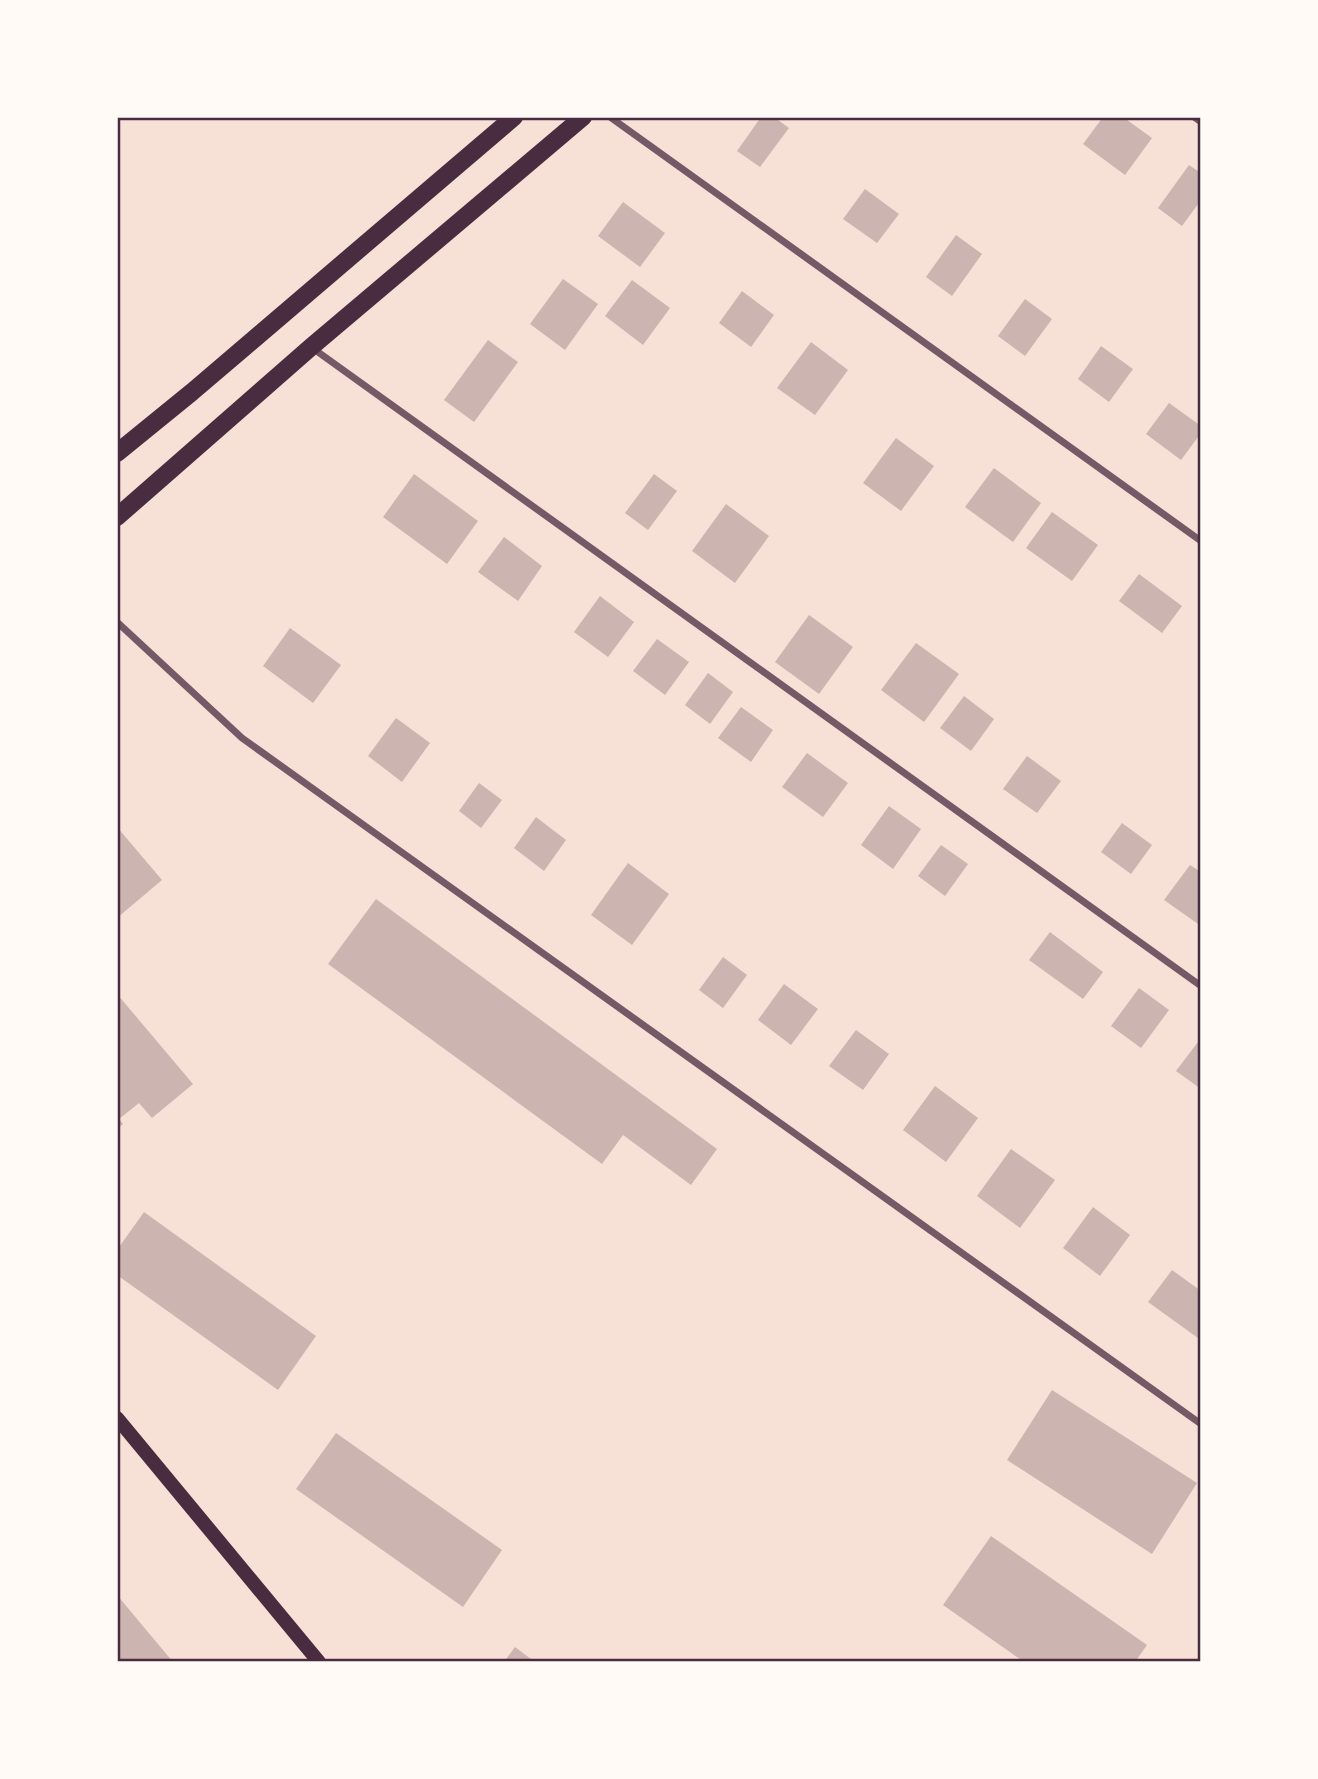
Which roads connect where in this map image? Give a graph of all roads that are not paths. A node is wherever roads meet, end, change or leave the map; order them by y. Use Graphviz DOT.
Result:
graph roads {
  1 [pos="513,117"];
  2 [pos="583,117"];
  3 [pos="610,117"];
  4 [pos="1194,117"];
  5 [pos="1201,122"];
  6 [pos="311,347"];
  7 [pos="117,453"];
  8 [pos="117,517"];
  9 [pos="1201,541"];
  10 [pos="117,622"];
  11 [pos="1201,986"];
  12 [pos="117,1419"];
  13 [pos="1201,1424"];
  14 [pos="319,1662"];
  1 -- 7 [label="main road"];
  2 -- 6 [label="main road"];
  3 -- 9 [label="street"];
  4 -- 5 [label="street"];
  6 -- 8 [label="main road"];
  6 -- 11 [label="street"];
  10 -- 13 [label="street"];
  12 -- 14 [label="main road"];
}
